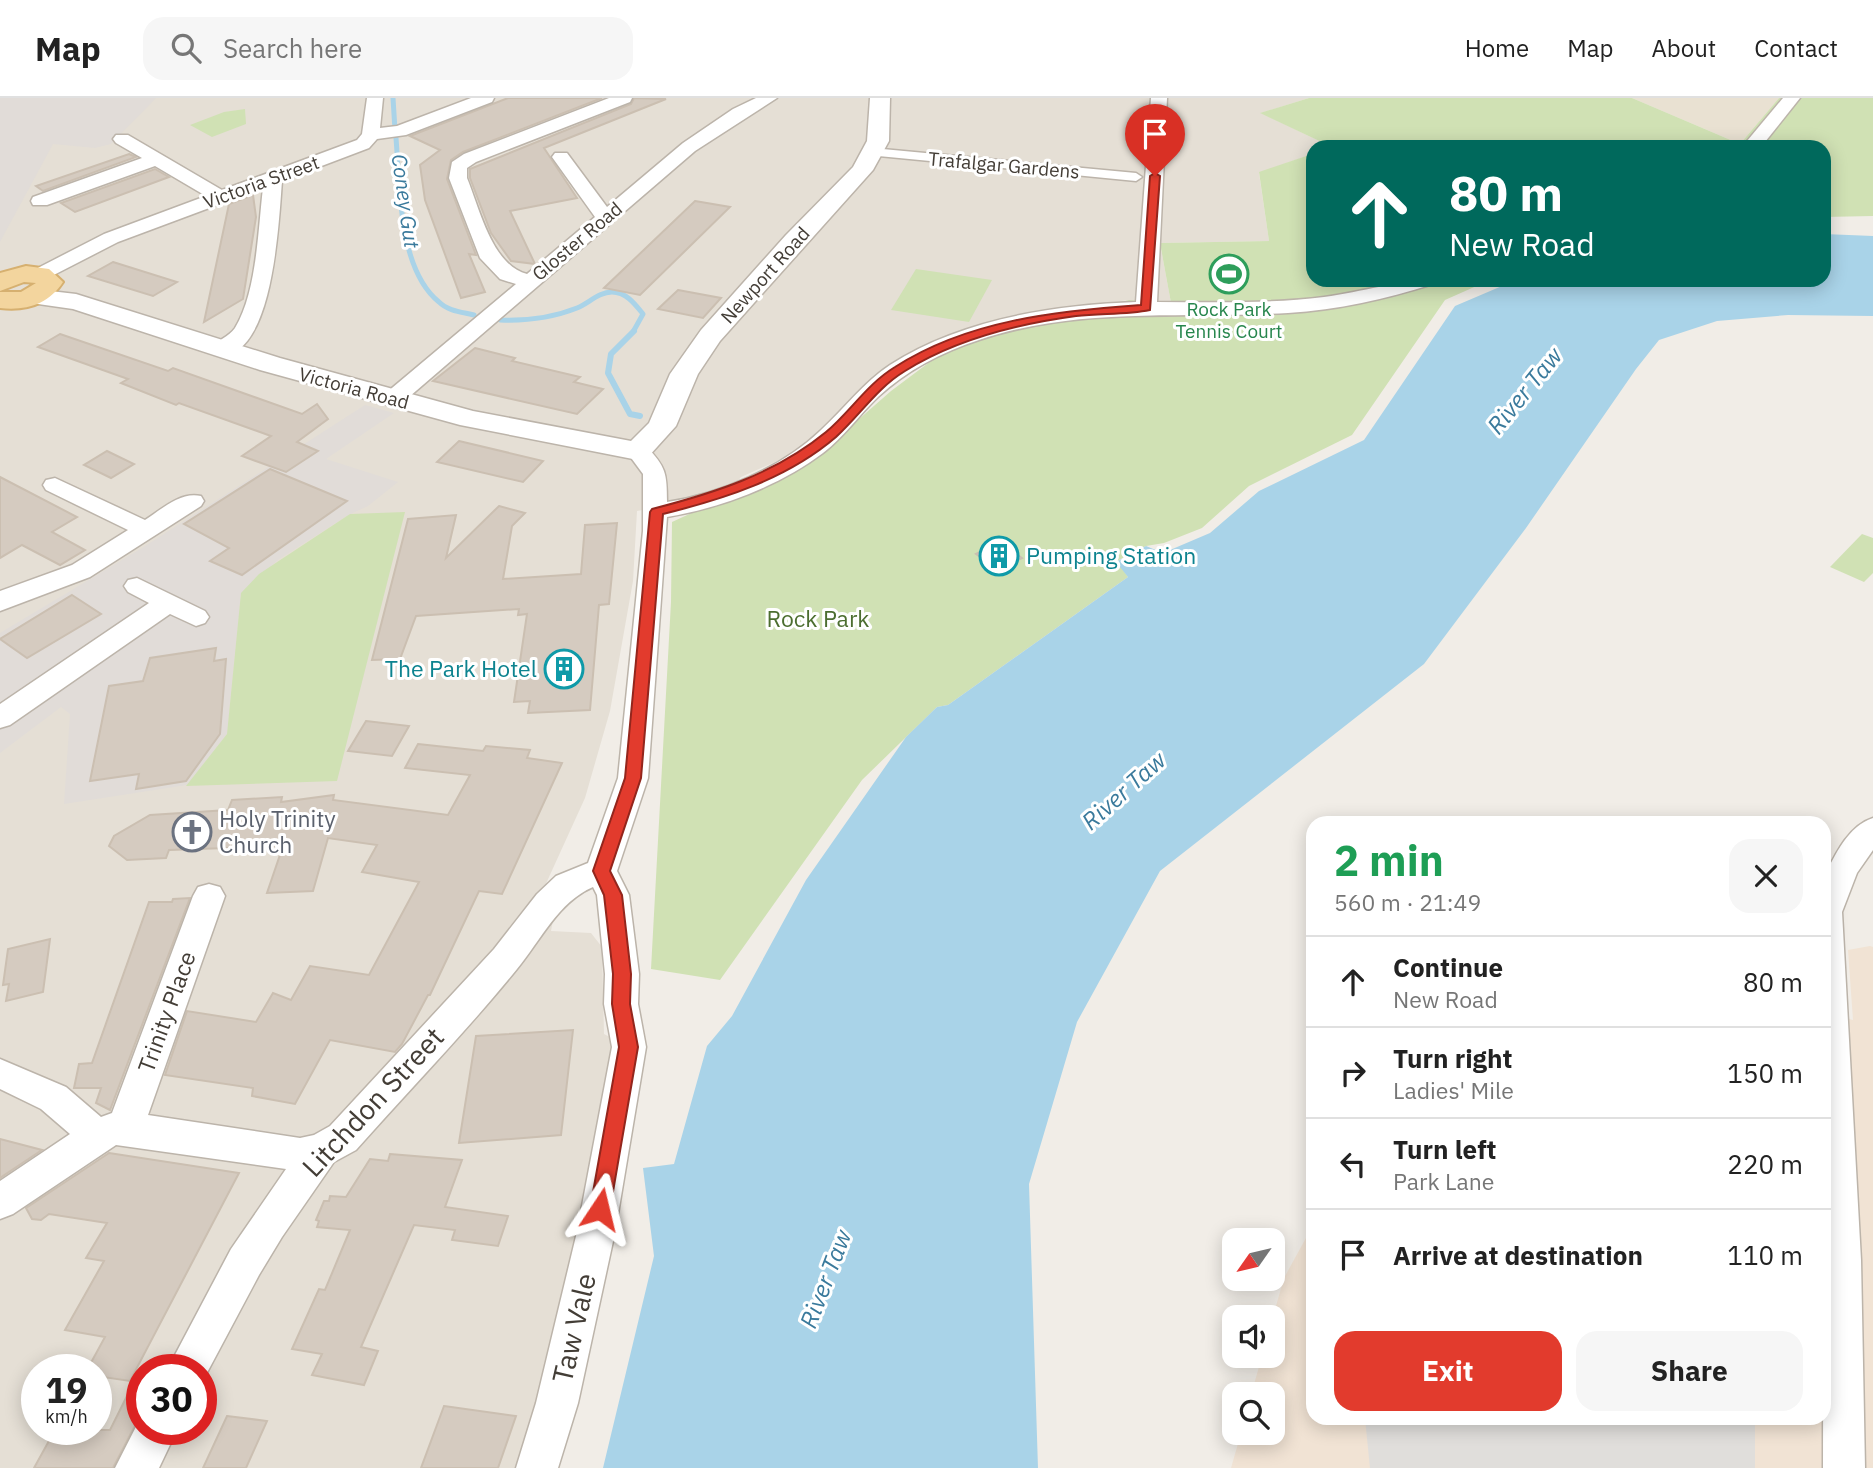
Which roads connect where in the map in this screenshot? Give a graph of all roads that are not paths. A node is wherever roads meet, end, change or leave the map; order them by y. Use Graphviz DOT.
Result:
graph roads {
  1 [pos="375,98"];
  2 [pos="486,98"];
  3 [pos="769,98"];
  4 [pos="880,98"];
  5 [pos="1159,98"];
  6 [pos="1792,98"];
  7 [pos="613,100"];
  8 [pos="371,135"];
  9 [pos="122,139"];
  10 [pos="1758,140"];
  11 [pos="872,152"];
  12 [pos="561,157"];
  13 [pos="157,159"];
  14 [pos="1136,177"];
  15 [pos="273,178"];
  16 [pos="220,197"];
  17 [pos="40,201"];
  18 [pos="604,216"];
  19 [pos="530,281"];
  20 [pos="1405,287"];
  21 [pos="17,288"];
  22 [pos="1146,308"];
  23 [pos="221,349"];
  24 [pos="394,398"];
  25 [pos="638,451"];
  26 [pos="55,485"];
  27 [pos="192,501"];
  28 [pos="656,512"];
  29 [pos="146,530"];
  30 [pos="137,586"];
  31 [pos="0,602"];
  32 [pos="168,603"];
  33 [pos="196,617"];
  34 [pos="0,718"];
  35 [pos="1873,830"];
  36 [pos="607,883"];
  37 [pos="1831,895"];
  38 [pos="209,896"];
  39 [pos="1831,1027"];
  40 [pos="0,1074"];
  41 [pos="110,1133"];
  42 [pos="321,1150"];
  43 [pos="0,1202"];
  44 [pos="196,1354"];
  45 [pos="148,1445"];
  46 [pos="136,1468"];
  47 [pos="537,1468"];
  48 [pos="1844,1468"];
  1 -- 8 [label="street"];
  2 -- 8 [label="street, Victoria Street"];
  3 -- 18 [label="street, Gloster Road"];
  4 -- 11 [label="street, Newport Road"];
  5 -- 22 [label="street"];
  6 -- 10 [label="street"];
  7 -- 19 [label="street"];
  8 -- 15 [label="street, Victoria Street"];
  9 -- 13 [label="street"];
  11 -- 14 [label="street, Trafalgar Gardens"];
  11 -- 25 [label="street, Newport Road"];
  12 -- 18 [label="street"];
  13 -- 16 [label="street"];
  13 -- 17 [label="street"];
  15 -- 16 [label="street, Victoria Street"];
  15 -- 23 [label="street"];
  16 -- 21 [label="street, Victoria Street"];
  18 -- 19 [label="street, Gloster Road"];
  19 -- 24 [label="street, Gloster Road"];
  20 -- 22 [label="street"];
  21 -- 23 [label="street, Victoria Road"];
  22 -- 28 [label="street"];
  23 -- 24 [label="street, Victoria Road"];
  24 -- 25 [label="street, Victoria Road"];
  25 -- 28 [label="street"];
  26 -- 29 [label="street"];
  27 -- 29 [label="street"];
  28 -- 36 [label="street"];
  29 -- 31 [label="street"];
  30 -- 32 [label="street"];
  32 -- 33 [label="street"];
  32 -- 34 [label="street"];
  35 -- 37 [label="street"];
  36 -- 42 [label="street, Litchdon Street"];
  36 -- 47 [label="street, Taw Vale"];
  38 -- 41 [label="street, Trinity Place"];
  39 -- 48 [label="street"];
  40 -- 41 [label="street"];
  41 -- 42 [label="street"];
  41 -- 43 [label="street"];
  42 -- 44 [label="street, Litchdon Street"];
  45 -- 46 [label="street"];
}
